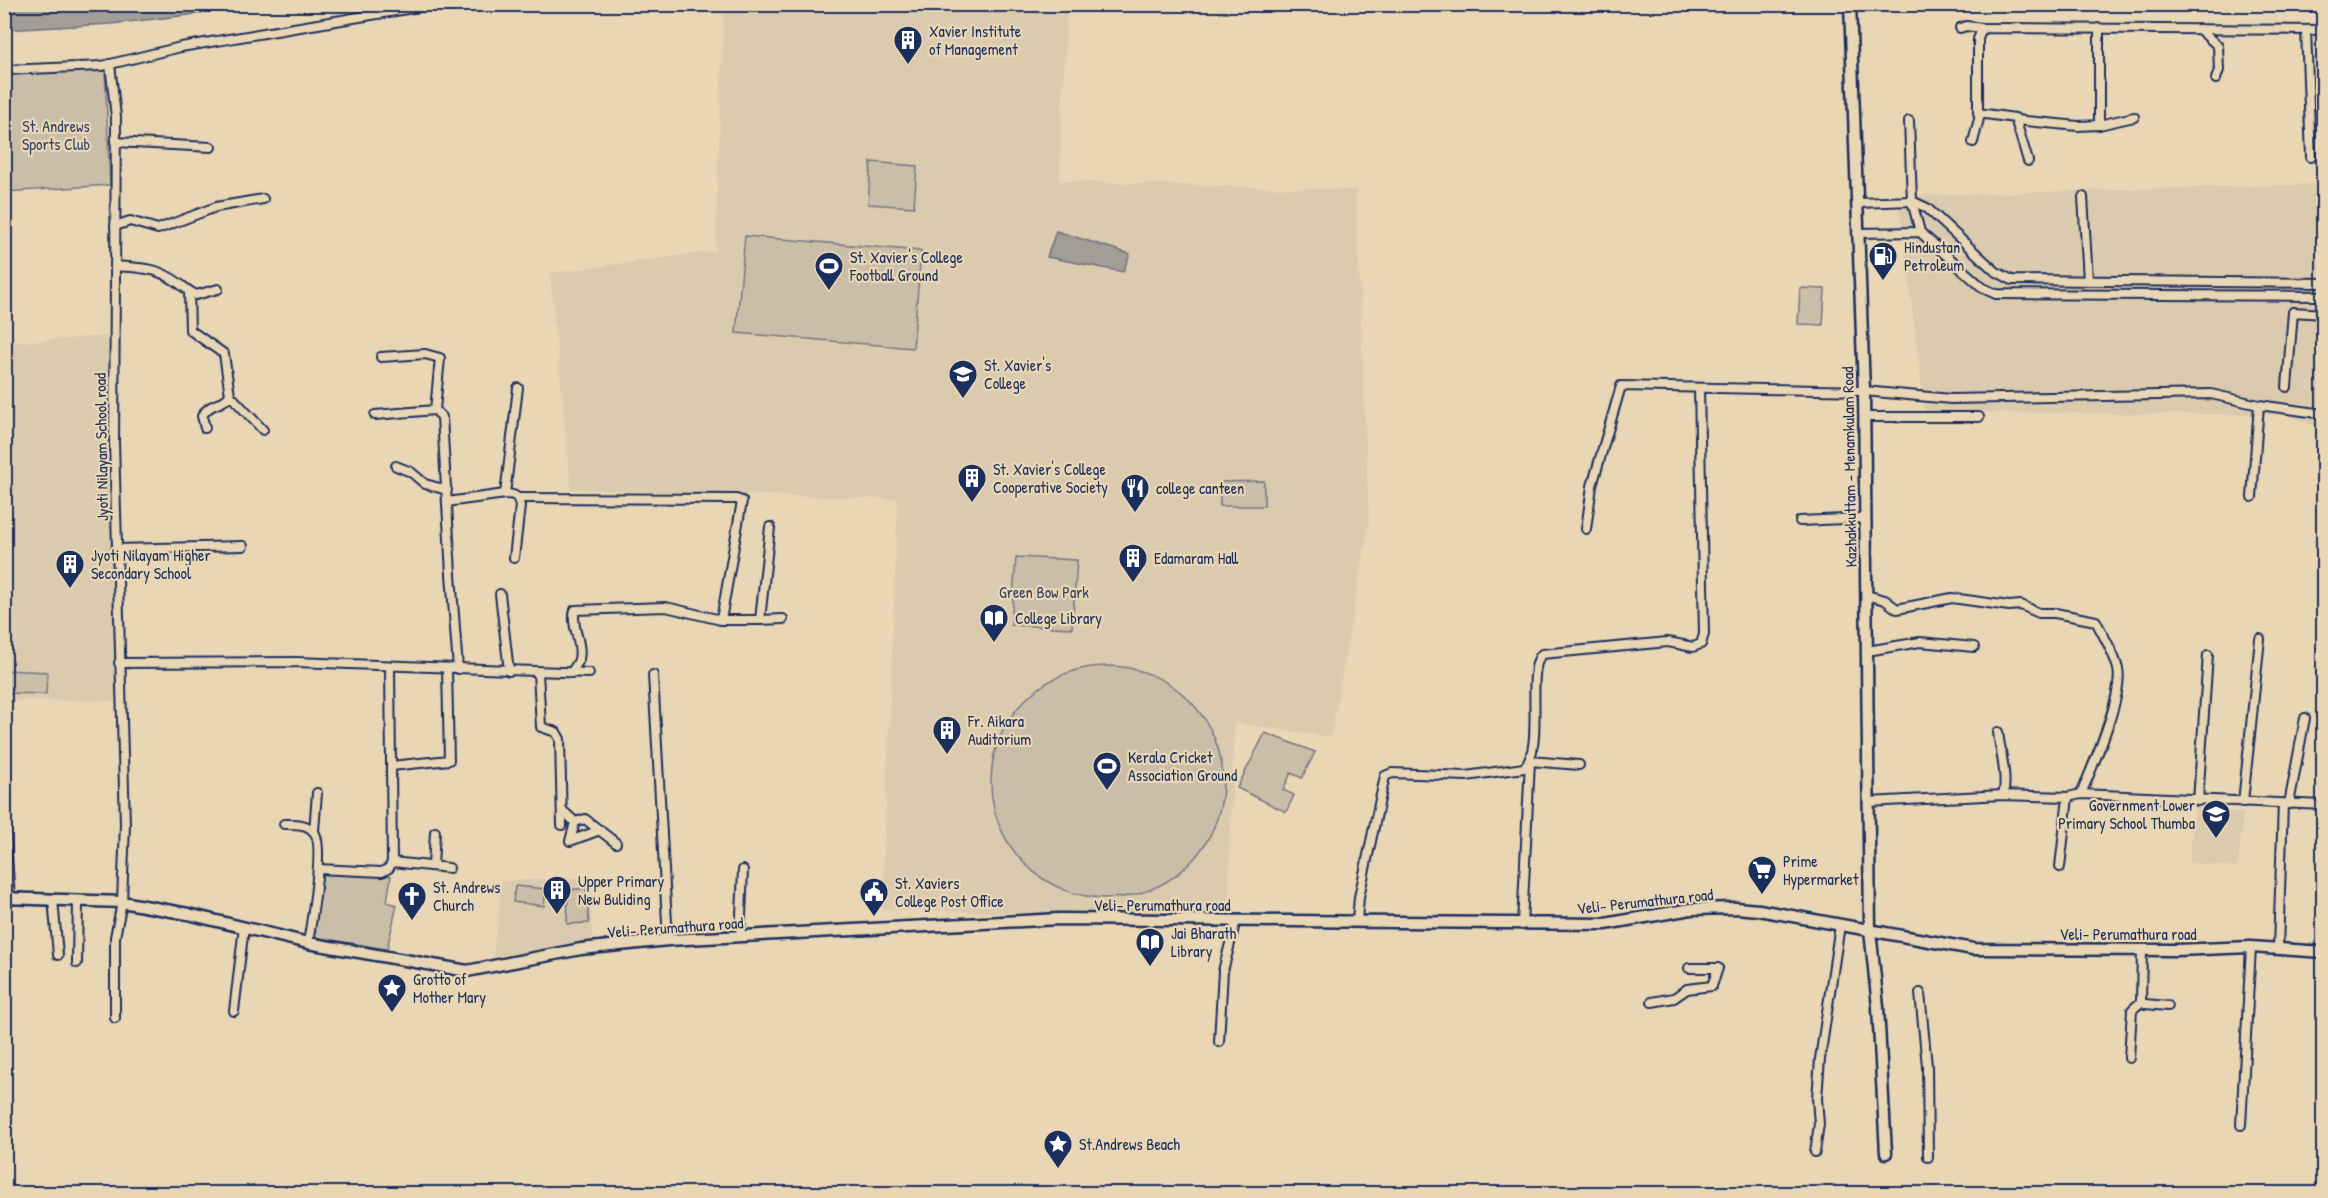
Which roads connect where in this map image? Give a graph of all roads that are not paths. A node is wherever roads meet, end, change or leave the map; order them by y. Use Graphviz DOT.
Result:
graph roads {
  1 [pos="437,4"];
  2 [pos="1850,4"];
  3 [pos="1960,28"];
  4 [pos="1982,28"];
  5 [pos="2099,28"];
  6 [pos="2199,29"];
  7 [pos="2306,30"];
  8 [pos="2324,30"];
  9 [pos="110,64"];
  10 [pos="4,70"];
  11 [pos="2216,79"];
  12 [pos="1980,115"];
  13 [pos="2134,117"];
  14 [pos="2016,120"];
  15 [pos="1909,121"];
  16 [pos="2099,124"];
  17 [pos="115,142"];
  18 [pos="1973,142"];
  19 [pos="211,147"];
  20 [pos="2311,157"];
  21 [pos="2028,161"];
  22 [pos="2083,197"];
  23 [pos="263,199"];
  24 [pos="1912,201"];
  25 [pos="1858,203"];
  26 [pos="116,226"];
  27 [pos="1920,232"];
  28 [pos="1857,233"];
  29 [pos="115,266"];
  30 [pos="2088,280"];
  31 [pos="2122,280"];
  32 [pos="2324,283"];
  33 [pos="218,289"];
  34 [pos="189,291"];
  35 [pos="2123,296"];
  36 [pos="2324,296"];
  37 [pos="2324,314"];
  38 [pos="381,357"];
  39 [pos="2287,387"];
  40 [pos="518,388"];
  41 [pos="1699,388"];
  42 [pos="1864,391"];
  43 [pos="230,395"];
  44 [pos="2259,405"];
  45 [pos="435,410"];
  46 [pos="2324,414"];
  47 [pos="375,415"];
  48 [pos="1864,417"];
  49 [pos="1979,417"];
  50 [pos="205,428"];
  51 [pos="263,430"];
  52 [pos="396,466"];
  53 [pos="447,490"];
  54 [pos="506,494"];
  55 [pos="2252,497"];
  56 [pos="518,498"];
  57 [pos="447,502"];
  58 [pos="1865,518"];
  59 [pos="1800,520"];
  60 [pos="770,527"];
  61 [pos="1586,529"];
  62 [pos="243,546"];
  63 [pos="116,549"];
  64 [pos="514,558"];
  65 [pos="500,594"];
  66 [pos="1866,595"];
  67 [pos="783,619"];
  68 [pos="721,620"];
  69 [pos="759,620"];
  70 [pos="2260,639"];
  71 [pos="1974,647"];
  72 [pos="1866,651"];
  73 [pos="2208,655"];
  74 [pos="119,663"];
  75 [pos="390,667"];
  76 [pos="447,669"];
  77 [pos="458,669"];
  78 [pos="509,670"];
  79 [pos="538,672"];
  80 [pos="571,673"];
  81 [pos="589,673"];
  82 [pos="653,675"];
  83 [pos="2306,718"];
  84 [pos="1998,732"];
  85 [pos="1530,761"];
  86 [pos="1579,765"];
  87 [pos="391,766"];
  88 [pos="317,793"];
  89 [pos="2081,794"];
  90 [pos="2003,795"];
  91 [pos="2068,797"];
  92 [pos="2198,801"];
  93 [pos="1868,802"];
  94 [pos="2243,802"];
  95 [pos="2286,804"];
  96 [pos="2324,805"];
  97 [pos="562,810"];
  98 [pos="4,813"];
  99 [pos="575,822"];
  100 [pos="284,824"];
  101 [pos="562,825"];
  102 [pos="600,830"];
  103 [pos="314,831"];
  104 [pos="435,832"];
  105 [pos="616,843"];
  106 [pos="392,862"];
  107 [pos="433,866"];
  108 [pos="2060,867"];
  109 [pos="449,868"];
  110 [pos="318,869"];
  111 [pos="743,870"];
  112 [pos="7,898"];
  113 [pos="53,899"];
  114 [pos="78,900"];
  115 [pos="122,902"];
  116 [pos="1236,920"];
  117 [pos="1357,921"];
  118 [pos="1522,925"];
  119 [pos="1840,925"];
  120 [pos="244,927"];
  121 [pos="1870,930"];
  122 [pos="740,937"];
  123 [pos="668,940"];
  124 [pos="308,943"];
  125 [pos="2251,947"];
  126 [pos="2278,948"];
  127 [pos="2142,949"];
  128 [pos="2324,952"];
  129 [pos="58,955"];
  130 [pos="77,963"];
  131 [pos="1689,968"];
  132 [pos="1920,993"];
  133 [pos="1652,1002"];
  134 [pos="2141,1002"];
  135 [pos="2168,1006"];
  136 [pos="234,1011"];
  137 [pos="115,1018"];
  138 [pos="1219,1042"];
  139 [pos="2129,1058"];
  140 [pos="2241,1125"];
  141 [pos="1815,1152"];
  142 [pos="1886,1153"];
  143 [pos="1928,1157"];
  1 -- 9 [label="street"];
  2 -- 25 [label="main road, Kazhakkuttam - Menamkulam Road"];
  3 -- 4 [label="street"];
  4 -- 5 [label="street"];
  4 -- 12 [label="street"];
  5 -- 6 [label="street"];
  5 -- 16 [label="street"];
  6 -- 7 [label="street"];
  6 -- 11 [label="street"];
  7 -- 8 [label="street"];
  7 -- 20 [label="street"];
  9 -- 10 [label="street"];
  9 -- 17 [label="street, Jyoti Nilayam School road"];
  12 -- 14 [label="street"];
  12 -- 18 [label="street"];
  13 -- 16 [label="street"];
  14 -- 16 [label="street"];
  14 -- 21 [label="street"];
  15 -- 24 [label="street"];
  17 -- 19 [label="street"];
  17 -- 26 [label="street, Jyoti Nilayam School road"];
  22 -- 30 [label="street"];
  23 -- 26 [label="street"];
  24 -- 25 [label="street"];
  24 -- 27 [label="street"];
  24 -- 30 [label="street"];
  25 -- 28 [label="main road, Kazhakkuttam - Menamkulam Road"];
  26 -- 29 [label="street, Jyoti Nilayam School road"];
  27 -- 28 [label="street"];
  27 -- 35 [label="street"];
  28 -- 42 [label="main road, Kazhakkuttam - Menamkulam Road"];
  29 -- 34 [label="street"];
  29 -- 63 [label="street, Jyoti Nilayam School road"];
  30 -- 31 [label="street"];
  31 -- 32 [label="street"];
  31 -- 35 [label="street"];
  33 -- 34 [label="street"];
  34 -- 43 [label="street"];
  35 -- 36 [label="street"];
  37 -- 39 [label="street"];
  38 -- 45 [label="street"];
  40 -- 54 [label="street"];
  41 -- 42 [label="street"];
  41 -- 61 [label="street"];
  41 -- 85 [label="street"];
  42 -- 44 [label="street"];
  42 -- 48 [label="main road, Kazhakkuttam - Menamkulam Road"];
  43 -- 50 [label="street"];
  43 -- 51 [label="street"];
  44 -- 46 [label="street"];
  44 -- 55 [label="street"];
  45 -- 47 [label="street"];
  45 -- 53 [label="street"];
  48 -- 49 [label="street"];
  48 -- 58 [label="main road, Kazhakkuttam - Menamkulam Road"];
  52 -- 53 [label="street"];
  53 -- 57 [label="street"];
  54 -- 56 [label="street"];
  54 -- 57 [label="street"];
  56 -- 64 [label="street"];
  56 -- 68 [label="street"];
  57 -- 77 [label="street"];
  58 -- 59 [label="street"];
  58 -- 66 [label="main road, Kazhakkuttam - Menamkulam Road"];
  60 -- 69 [label="street"];
  62 -- 63 [label="street"];
  63 -- 74 [label="street, Jyoti Nilayam School road"];
  65 -- 78 [label="street"];
  66 -- 72 [label="main road, Kazhakkuttam - Menamkulam Road"];
  66 -- 89 [label="street"];
  67 -- 69 [label="street"];
  68 -- 69 [label="street"];
  68 -- 80 [label="street"];
  70 -- 94 [label="street"];
  71 -- 72 [label="street"];
  72 -- 93 [label="main road, Kazhakkuttam - Menamkulam Road"];
  73 -- 92 [label="street"];
  74 -- 75 [label="street"];
  74 -- 115 [label="street, Jyoti Nilayam School road"];
  75 -- 76 [label="street"];
  75 -- 87 [label="street"];
  76 -- 77 [label="street"];
  76 -- 87 [label="street"];
  77 -- 78 [label="street"];
  78 -- 79 [label="street"];
  79 -- 80 [label="street"];
  79 -- 97 [label="street"];
  80 -- 81 [label="street"];
  82 -- 123 [label="street"];
  83 -- 95 [label="street"];
  84 -- 90 [label="street"];
  85 -- 86 [label="street"];
  85 -- 117 [label="street"];
  85 -- 118 [label="street"];
  87 -- 106 [label="street"];
  88 -- 103 [label="street"];
  89 -- 91 [label="street"];
  89 -- 92 [label="street"];
  90 -- 91 [label="street"];
  90 -- 93 [label="street"];
  91 -- 108 [label="street"];
  92 -- 94 [label="street"];
  93 -- 121 [label="main road, Kazhakkuttam - Menamkulam Road"];
  94 -- 95 [label="street"];
  95 -- 96 [label="street"];
  95 -- 126 [label="street"];
  97 -- 99 [label="street"];
  97 -- 101 [label="street"];
  98 -- 112 [label="street"];
  99 -- 102 [label="street"];
  99 -- 102 [label="street"];
  100 -- 103 [label="street"];
  102 -- 105 [label="street"];
  103 -- 110 [label="street"];
  104 -- 107 [label="street"];
  106 -- 107 [label="street"];
  106 -- 110 [label="street"];
  107 -- 109 [label="street"];
  110 -- 124 [label="street"];
  111 -- 122 [label="street"];
  112 -- 113 [label="main road, Veli- Perumathura road"];
  113 -- 114 [label="main road, Veli- Perumathura road"];
  113 -- 129 [label="street"];
  114 -- 115 [label="main road, Veli- Perumathura road"];
  114 -- 130 [label="street"];
  115 -- 120 [label="main road, Veli- Perumathura road"];
  115 -- 137 [label="street, Jyoti Nilayam School road"];
  116 -- 117 [label="main road, Veli- Perumathura road"];
  116 -- 122 [label="main road, Veli- Perumathura road"];
  116 -- 138 [label="street"];
  117 -- 118 [label="main road, Veli- Perumathura road"];
  118 -- 119 [label="main road, Veli- Perumathura road"];
  119 -- 121 [label="main road, Veli- Perumathura road"];
  119 -- 141 [label="street"];
  120 -- 124 [label="main road, Veli- Perumathura road"];
  120 -- 136 [label="street"];
  121 -- 127 [label="main road, Veli- Perumathura road"];
  121 -- 142 [label="main road, Kazhakkuttam - Menamkulam Road"];
  122 -- 123 [label="main road, Veli- Perumathura road"];
  123 -- 124 [label="main road, Veli- Perumathura road"];
  125 -- 126 [label="main road, Veli- Perumathura road"];
  125 -- 127 [label="main road, Veli- Perumathura road"];
  125 -- 140 [label="street"];
  126 -- 128 [label="main road, Veli- Perumathura road"];
  127 -- 134 [label="street"];
  131 -- 133 [label="street"];
  132 -- 143 [label="street"];
  134 -- 135 [label="street"];
  134 -- 139 [label="street"];
}
